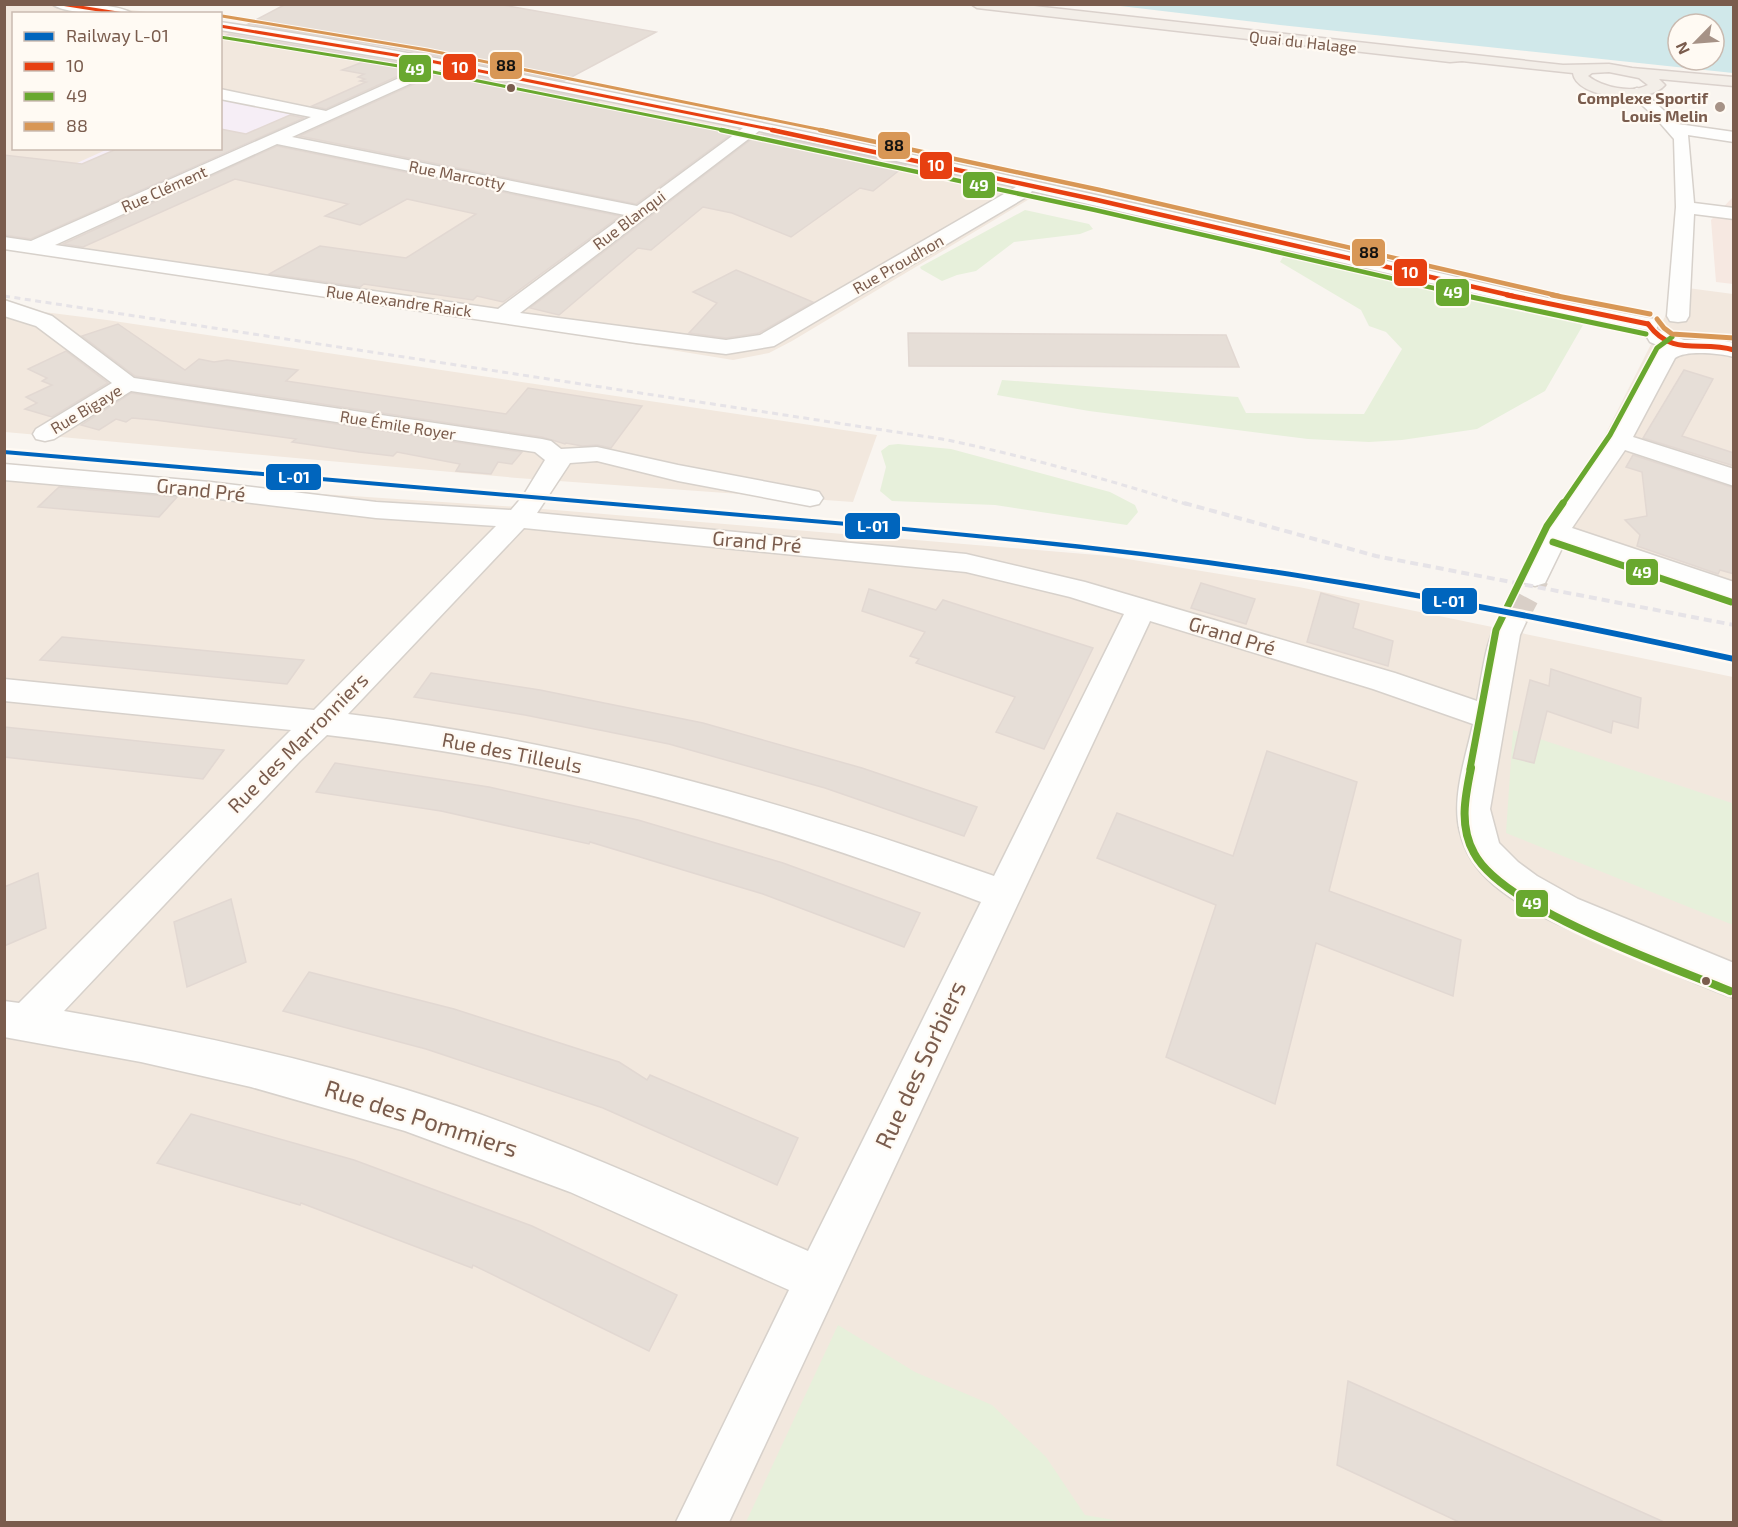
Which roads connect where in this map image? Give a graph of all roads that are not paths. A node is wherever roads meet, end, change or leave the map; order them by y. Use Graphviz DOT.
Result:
graph roads {
  1 [pos="58,4"];
  2 [pos="977,4"];
  3 [pos="113,12"];
  4 [pos="222,26"];
  5 [pos="443,64"];
  6 [pos="1634,72"];
  7 [pos="1587,76"];
  8 [pos="1734,82"];
  9 [pos="1656,88"];
  10 [pos="1734,88"];
  11 [pos="1638,93"];
  12 [pos="222,94"];
  13 [pos="328,116"];
  14 [pos="757,125"];
  15 [pos="1674,128"];
  16 [pos="1734,137"];
  17 [pos="275,139"];
  18 [pos="1028,184"];
  19 [pos="1685,207"];
  20 [pos="639,212"];
  21 [pos="1734,214"];
  22 [pos="4,243"];
  23 [pos="32,248"];
  24 [pos="4,264"];
  25 [pos="4,306"];
  26 [pos="502,316"];
  27 [pos="1678,316"];
  28 [pos="1648,324"];
  29 [pos="766,341"];
  30 [pos="1678,345"];
  31 [pos="1726,347"];
  32 [pos="128,384"];
  33 [pos="45,434"];
  34 [pos="1619,440"];
  35 [pos="556,457"];
  36 [pos="4,472"];
  37 [pos="1734,478"];
  38 [pos="810,498"];
  39 [pos="518,519"];
  40 [pos="1556,532"];
  41 [pos="1535,577"];
  42 [pos="1734,592"];
  43 [pos="1141,609"];
  44 [pos="1511,622"];
  45 [pos="4,690"];
  46 [pos="1489,717"];
  47 [pos="320,723"];
  48 [pos="1004,895"];
  49 [pos="1734,981"];
  50 [pos="16,1020"];
  51 [pos="820,1280"];
  52 [pos="702,1522"];
  1 -- 3 [label="street"];
  2 -- 7 [label="main road, Quai du Halage"];
  4 -- 5 [label="street"];
  5 -- 13 [label="street, Rue Clément"];
  5 -- 14 [label="street"];
  6 -- 7 [label="main road, Quai du Halage"];
  6 -- 8 [label="main road, Quai du Halage"];
  6 -- 9 [label="main road, Quai du Halage"];
  7 -- 11 [label="main road, Quai du Halage"];
  9 -- 10 [label="main road, Quai du Halage"];
  9 -- 11 [label="main road, Quai du Halage"];
  11 -- 15 [label="street"];
  12 -- 13 [label="street"];
  13 -- 17 [label="street, Rue Clément"];
  14 -- 18 [label="street"];
  14 -- 20 [label="street, Rue Blanqui"];
  15 -- 16 [label="street"];
  15 -- 19 [label="street"];
  17 -- 20 [label="street, Rue Marcotty"];
  17 -- 23 [label="street, Rue Clément"];
  18 -- 28 [label="street"];
  18 -- 29 [label="street, Rue Proudhon"];
  19 -- 21 [label="street"];
  19 -- 27 [label="street"];
  20 -- 26 [label="street, Rue Blanqui"];
  22 -- 23 [label="street"];
  23 -- 24 [label="street"];
  23 -- 26 [label="street, Rue Alexandre Raick"];
  25 -- 32 [label="street, Rue Émile Royer"];
  26 -- 29 [label="street, Rue Alexandre Raick"];
  27 -- 28 [label="street"];
  27 -- 31 [label="street"];
  28 -- 30 [label="street"];
  30 -- 31 [label="street"];
  30 -- 34 [label="street"];
  32 -- 33 [label="street, Rue Bigaye"];
  32 -- 35 [label="street, Rue Émile Royer"];
  34 -- 37 [label="street"];
  34 -- 40 [label="street"];
  35 -- 38 [label="street"];
  35 -- 39 [label="street, Rue des Marronniers"];
  36 -- 39 [label="street, Grand Pré"];
  39 -- 43 [label="street, Grand Pré"];
  39 -- 47 [label="street, Rue des Marronniers"];
  40 -- 41 [label="street"];
  40 -- 42 [label="street"];
  43 -- 46 [label="street, Grand Pré"];
  43 -- 48 [label="street, Rue des Sorbiers"];
  44 -- 46 [label="street"];
  45 -- 47 [label="street, Rue des Tilleuls"];
  46 -- 49 [label="street"];
  47 -- 48 [label="street, Rue des Tilleuls"];
  47 -- 50 [label="street, Rue des Marronniers"];
  48 -- 51 [label="street, Rue des Sorbiers"];
  50 -- 51 [label="street, Rue des Pommiers"];
  51 -- 52 [label="street, Rue des Sorbiers"];
}
